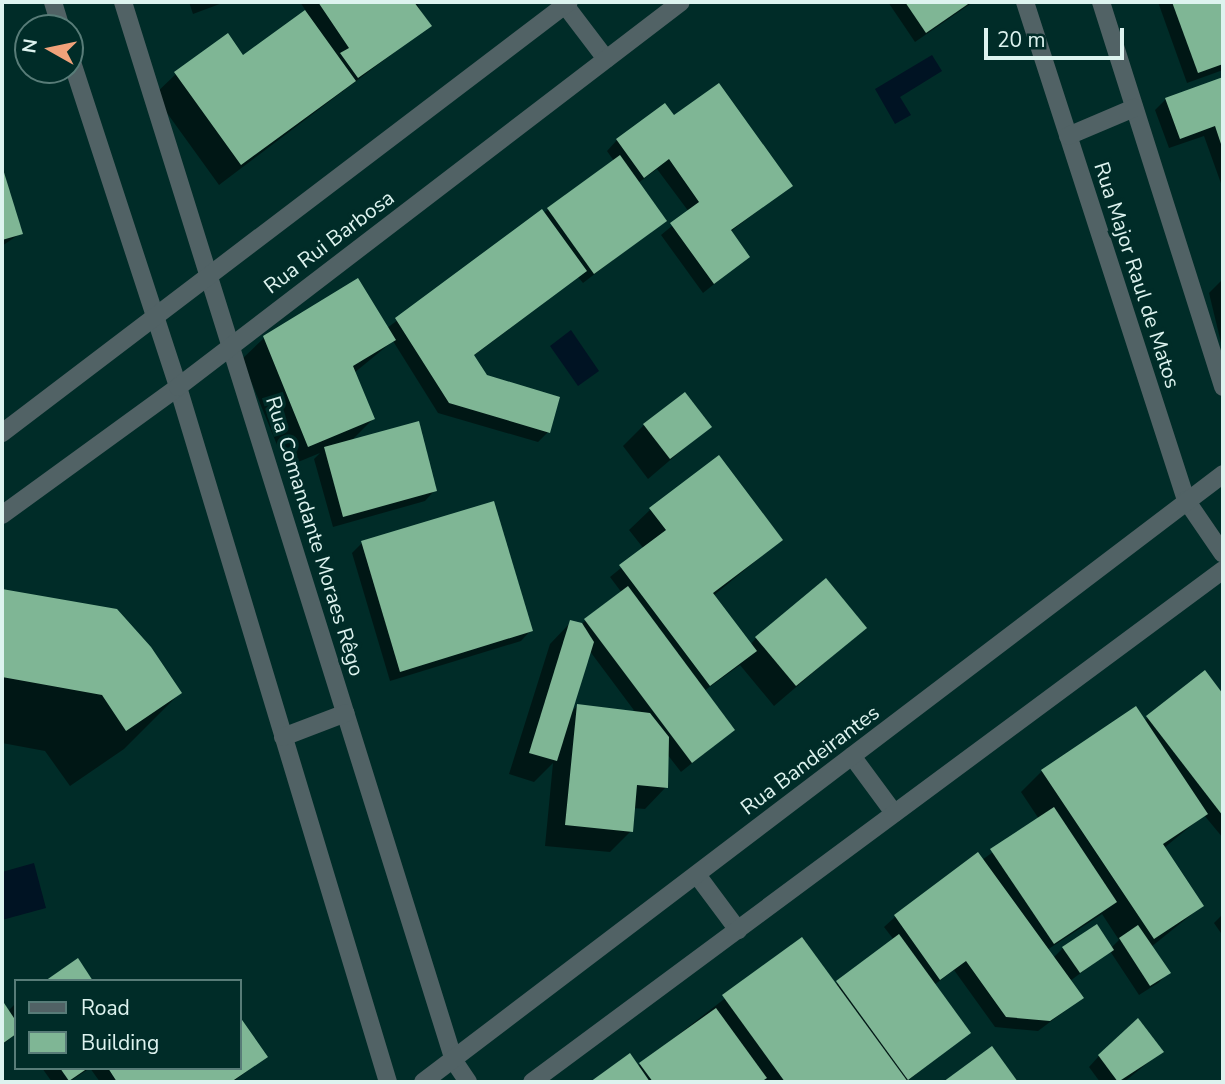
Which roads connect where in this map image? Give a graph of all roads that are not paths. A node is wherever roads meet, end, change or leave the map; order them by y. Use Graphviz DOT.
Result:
graph roads {
  1 [pos="123,2"];
  2 [pos="681,2"];
  3 [pos="1025,2"];
  4 [pos="1101,2"];
  5 [pos="567,3"];
  6 [pos="606,59"];
  7 [pos="79,84"];
  8 [pos="1134,108"];
  9 [pos="1068,136"];
  10 [pos="210,278"];
  11 [pos="153,321"];
  12 [pos="232,345"];
  13 [pos="178,387"];
  14 [pos="1223,387"];
  15 [pos="2,433"];
  16 [pos="1223,474"];
  17 [pos="1186,500"];
  18 [pos="2,515"];
  19 [pos="1223,554"];
  20 [pos="1223,570"];
  21 [pos="346,713"];
  22 [pos="283,737"];
  23 [pos="852,756"];
  24 [pos="894,813"];
  25 [pos="697,875"];
  26 [pos="738,930"];
  27 [pos="454,1061"];
  28 [pos="388,1082"];
  29 [pos="423,1082"];
  30 [pos="468,1082"];
  31 [pos="532,1082"];
  1 -- 10 [label="street, Rua Comandante Moraes Rêgo"];
  2 -- 6 [label="street, Rua Rui Barbosa"];
  3 -- 9 [label="street, Rua Major Raul de Matos"];
  4 -- 8 [label="street"];
  5 -- 6 [label="street"];
  5 -- 10 [label="street, Rua Rui Barbosa"];
  6 -- 12 [label="street, Rua Rui Barbosa"];
  7 -- 11 [label="street"];
  8 -- 9 [label="street"];
  8 -- 14 [label="street"];
  9 -- 17 [label="street, Rua Major Raul de Matos"];
  10 -- 11 [label="street, Rua Rui Barbosa"];
  10 -- 12 [label="street, Rua Comandante Moraes Rêgo"];
  11 -- 13 [label="street"];
  11 -- 15 [label="street, Rua Rui Barbosa"];
  12 -- 13 [label="street, Rua Rui Barbosa"];
  12 -- 21 [label="street, Rua Comandante Moraes Rêgo"];
  13 -- 18 [label="street, Rua Rui Barbosa"];
  13 -- 22 [label="street"];
  16 -- 17 [label="street, Rua Bandeirantes"];
  17 -- 19 [label="street, Rua Major Raul de Matos"];
  17 -- 23 [label="street, Rua Bandeirantes"];
  20 -- 24 [label="street"];
  21 -- 22 [label="street"];
  21 -- 27 [label="street, Rua Comandante Moraes Rêgo"];
  22 -- 28 [label="street"];
  23 -- 24 [label="street"];
  23 -- 25 [label="street, Rua Bandeirantes"];
  24 -- 26 [label="street"];
  25 -- 26 [label="street"];
  25 -- 27 [label="street, Rua Bandeirantes"];
  26 -- 31 [label="street"];
  27 -- 29 [label="street, Rua Bandeirantes"];
  27 -- 30 [label="street, Rua Comandante Moraes Rêgo"];
}
